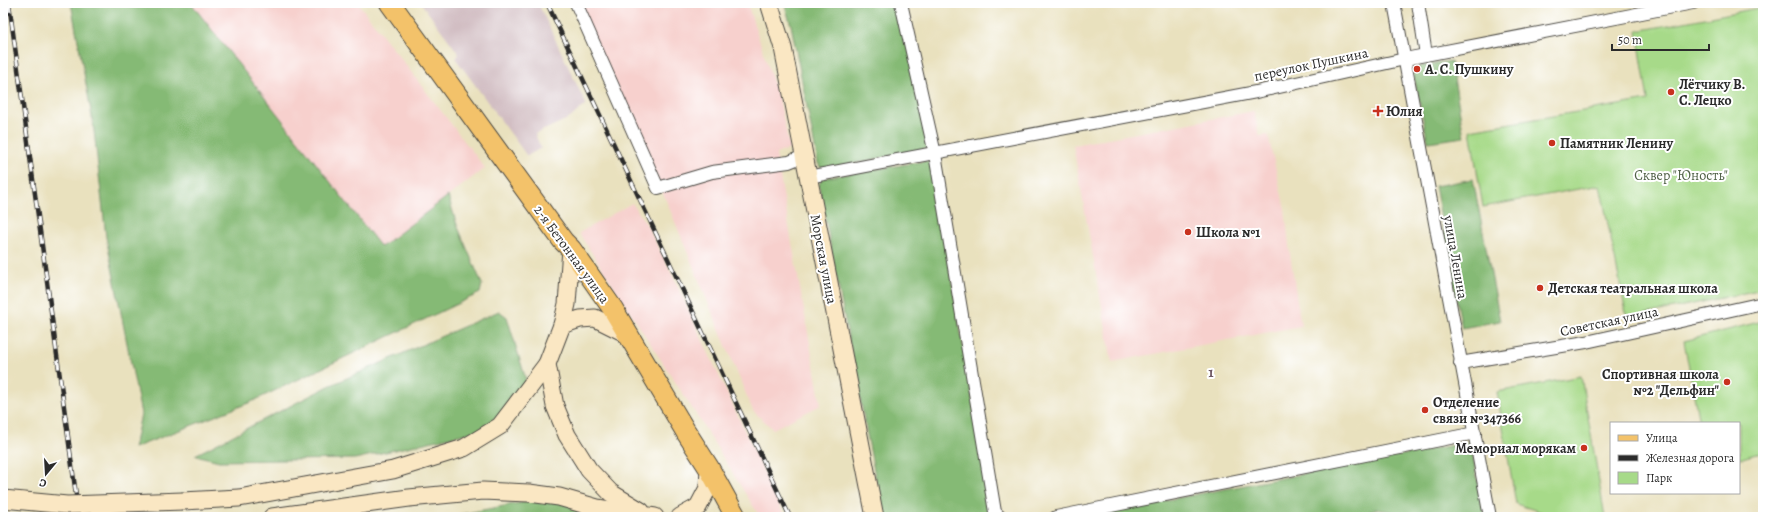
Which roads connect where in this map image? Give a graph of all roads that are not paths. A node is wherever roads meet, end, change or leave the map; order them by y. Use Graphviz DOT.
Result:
graph roads {
  1 [pos="390,3"];
  2 [pos="576,3"];
  3 [pos="769,3"];
  4 [pos="902,3"];
  5 [pos="1394,3"];
  6 [pos="1418,3"];
  7 [pos="1693,3"];
  8 [pos="1426,55"];
  9 [pos="1405,59"];
  10 [pos="935,154"];
  11 [pos="804,156"];
  12 [pos="808,176"];
  13 [pos="571,249"];
  14 [pos="1763,303"];
  15 [pos="562,325"];
  16 [pos="627,334"];
  17 [pos="1460,363"];
  18 [pos="547,364"];
  19 [pos="1475,434"];
  20 [pos="709,468"];
  21 [pos="3,499"];
  22 [pos="272,517"];
  23 [pos="653,517"];
  24 [pos="680,517"];
  25 [pos="736,517"];
  26 [pos="875,517"];
  27 [pos="1000,517"];
  28 [pos="1056,517"];
  29 [pos="1490,517"];
  1 -- 13 [label="main road, 2-я Бетонная улица"];
  2 -- 11 [label="street"];
  3 -- 11 [label="main road, Морская улица"];
  4 -- 10 [label="street"];
  5 -- 9 [label="street, улица Ленина"];
  6 -- 8 [label="street"];
  7 -- 8 [label="street, переулок Пушкина"];
  8 -- 9 [label="street, переулок Пушкина"];
  9 -- 10 [label="street, переулок Пушкина"];
  9 -- 17 [label="street, улица Ленина"];
  10 -- 12 [label="street, переулок Пушкина"];
  10 -- 27 [label="street"];
  11 -- 12 [label="main road, Морская улица"];
  12 -- 26 [label="main road, Морская улица"];
  13 -- 15 [label="main road"];
  13 -- 16 [label="main road, 2-я Бетонная улица"];
  14 -- 17 [label="street, Советская улица"];
  15 -- 16 [label="main road"];
  15 -- 18 [label="main road"];
  16 -- 20 [label="main road, 2-я Бетонная улица"];
  17 -- 19 [label="street, улица Ленина"];
  18 -- 21 [label="main road, bridge"];
  18 -- 23 [label="main road"];
  19 -- 28 [label="street"];
  19 -- 29 [label="street, улица Ленина"];
  20 -- 24 [label="main road"];
  20 -- 25 [label="main road, 2-я Бетонная улица"];
  22 -- 23 [label="main road"];
}
